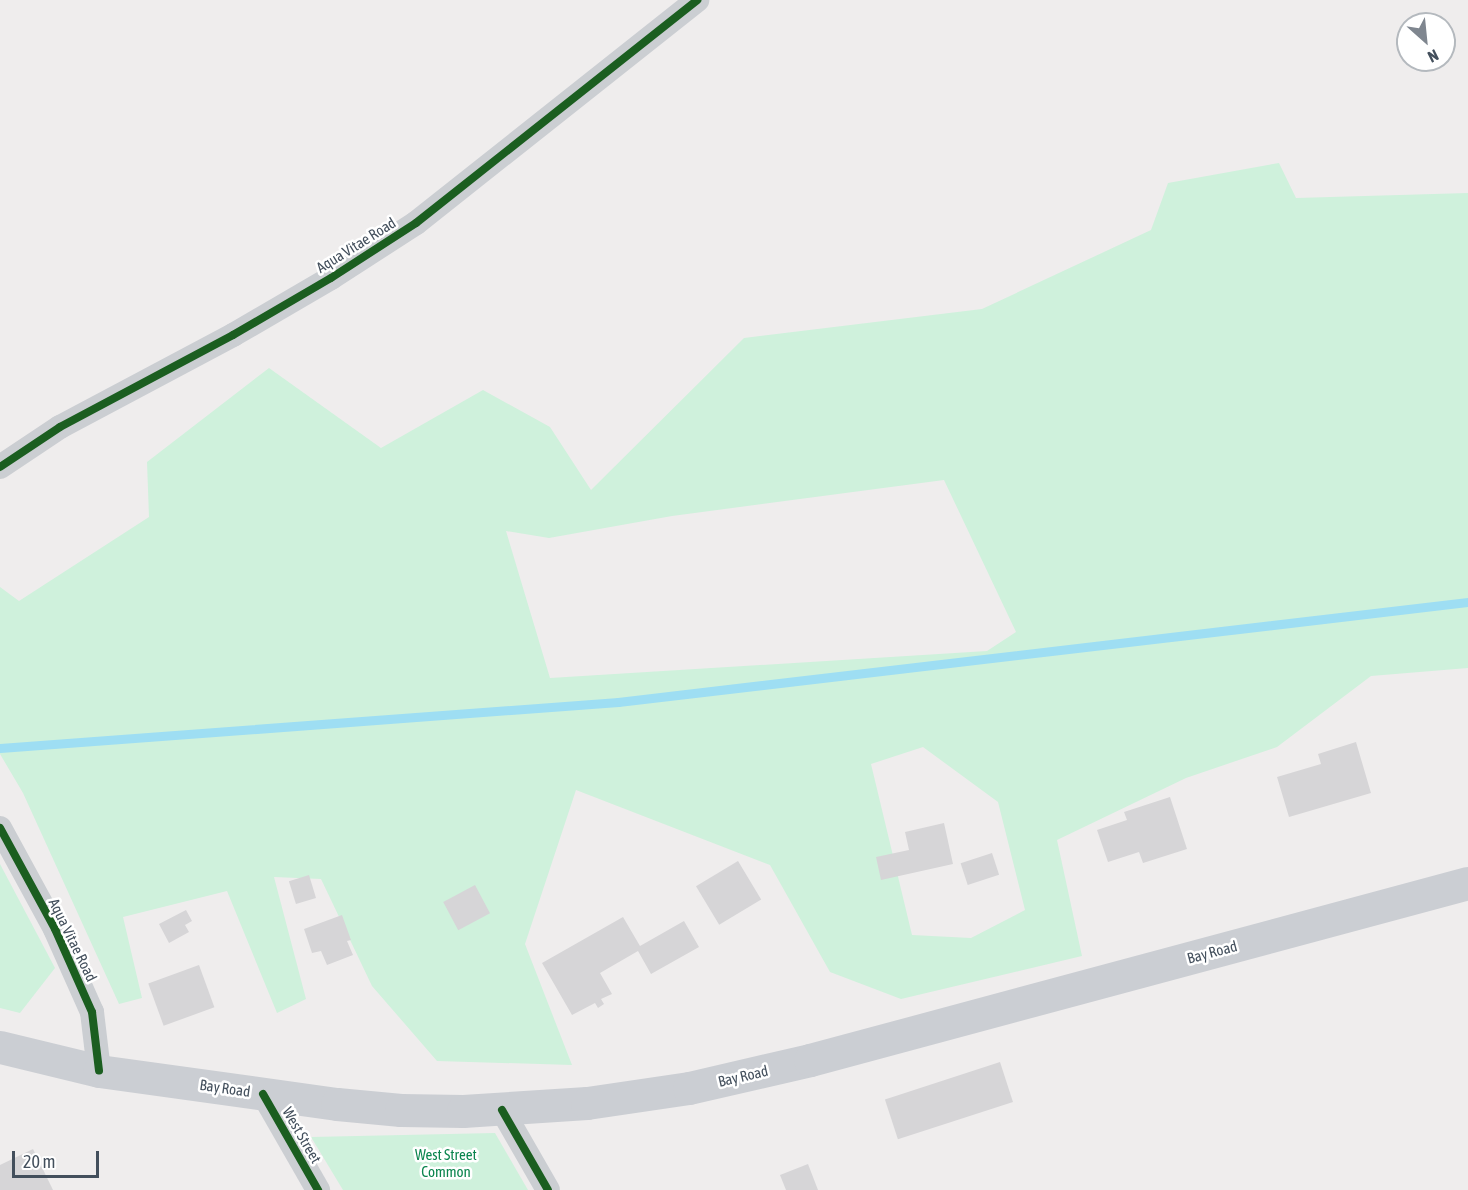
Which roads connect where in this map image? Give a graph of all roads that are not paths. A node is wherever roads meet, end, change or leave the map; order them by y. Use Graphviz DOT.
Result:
graph roads {
  1 [pos="697,0"];
  2 [pos="0,467"];
  3 [pos="0,828"];
  4 [pos="1468,883"];
  5 [pos="0,1047"];
  6 [pos="99,1071"];
  7 [pos="263,1094"];
  8 [pos="502,1110"];
  9 [pos="318,1190"];
  10 [pos="548,1190"];
  1 -- 2 [label="street, Aqua Vitae Road"];
  3 -- 6 [label="street, Aqua Vitae Road"];
  4 -- 8 [label="main road, Bay Road"];
  5 -- 6 [label="main road, Bay Road"];
  6 -- 7 [label="main road, Bay Road"];
  7 -- 8 [label="main road, Bay Road"];
  7 -- 9 [label="street, West Street"];
  8 -- 10 [label="street"];
}
